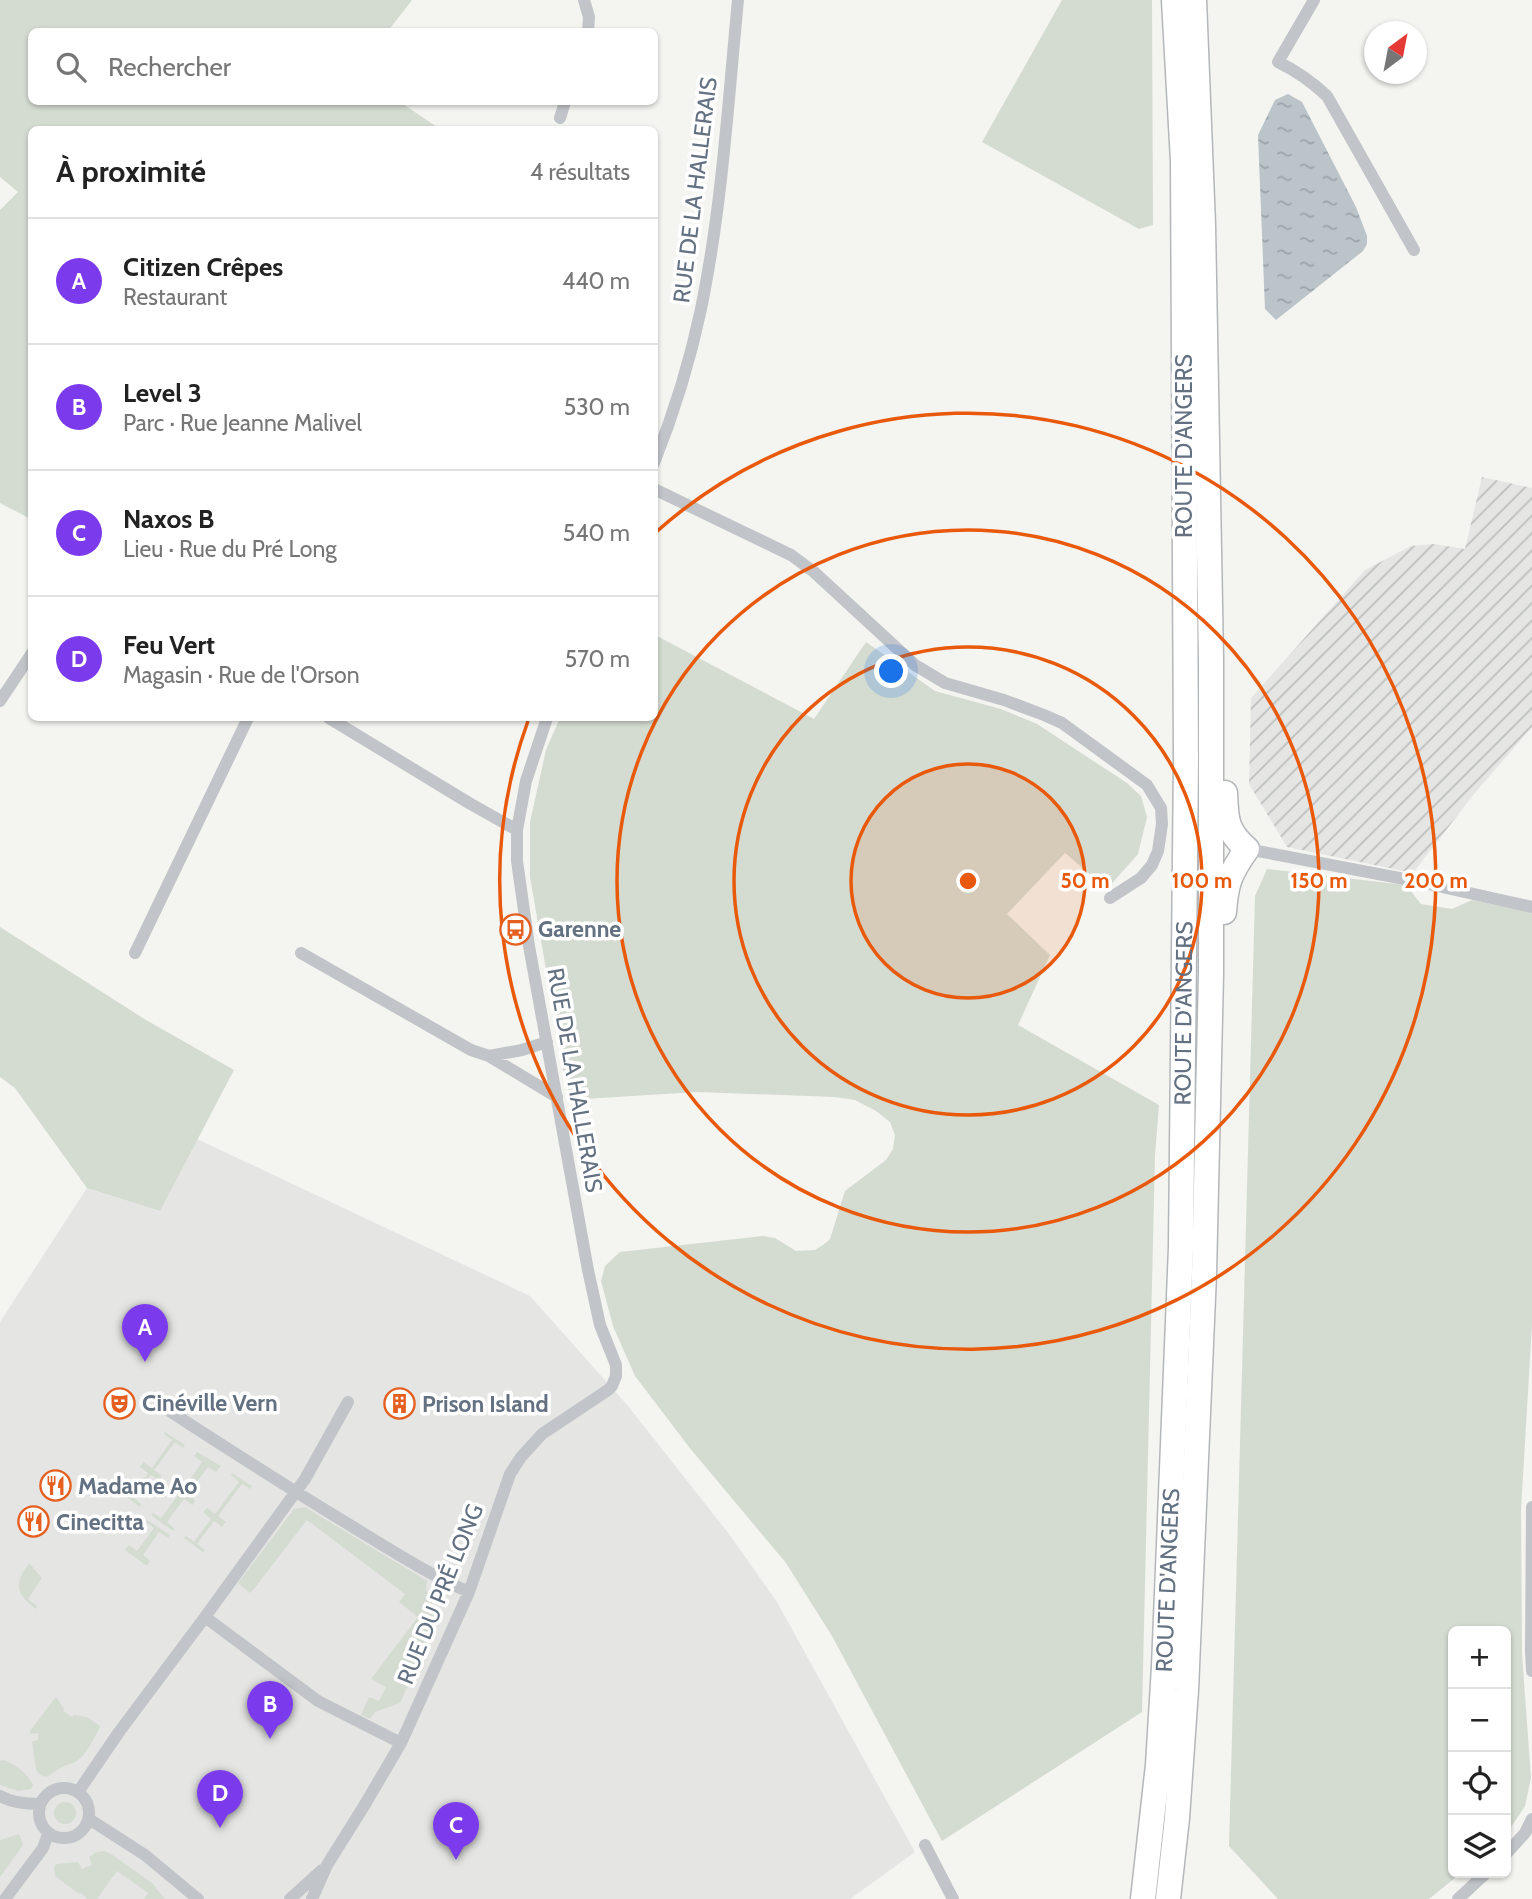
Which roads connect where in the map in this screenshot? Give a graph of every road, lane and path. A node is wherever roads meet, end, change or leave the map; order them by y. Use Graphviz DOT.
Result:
graph roads {
  1 [pos="584,0"];
  2 [pos="738,0"];
  3 [pos="1174,0"];
  4 [pos="1194,0"];
  5 [pos="1314,0"];
  6 [pos="589,28"];
  7 [pos="564,105"];
  8 [pos="559,118"];
  9 [pos="1413,250"];
  10 [pos="658,452"];
  11 [pos="658,491"];
  12 [pos="28,657"];
  13 [pos="1211,659"];
  14 [pos="0,701"];
  15 [pos="247,721"];
  16 [pos="334,721"];
  17 [pos="546,721"];
  18 [pos="517,830"];
  19 [pos="1247,849"];
  20 [pos="1110,898"];
  21 [pos="1532,907"];
  22 [pos="135,953"];
  23 [pos="301,953"];
  24 [pos="1211,974"];
  25 [pos="547,1042"];
  26 [pos="489,1056"];
  27 [pos="557,1097"];
  28 [pos="615,1366"];
  29 [pos="348,1402"];
  30 [pos="172,1412"];
  31 [pos="296,1492"];
  32 [pos="1532,1507"];
  33 [pos="469,1592"];
  34 [pos="205,1617"];
  35 [pos="1532,1671"];
  36 [pos="401,1743"];
  37 [pos="78,1792"];
  38 [pos="0,1796"];
  39 [pos="40,1804"];
  40 [pos="1177,1818"];
  41 [pos="89,1819"];
  42 [pos="1532,1819"];
  43 [pos="48,1834"];
  44 [pos="925,1845"];
  45 [pos="1511,1848"];
  46 [pos="327,1865"];
  47 [pos="1481,1878"];
  48 [pos="173,1879"];
  49 [pos="5,1899"];
  50 [pos="184,1899"];
  51 [pos="198,1899"];
  52 [pos="290,1899"];
  53 [pos="312,1899"];
  54 [pos="953,1899"];
  55 [pos="1143,1899"];
  56 [pos="1168,1899"];
  57 [pos="1181,1899"];
  58 [pos="1458,1899"];
  1 -- 6 [label="street"];
  2 -- 10 [label="street, RUE DE LA HALLERAIS"];
  3 -- 55 [label="highway, ROUTE D'ANGERS"];
  4 -- 13 [label="highway, ROUTE D'ANGERS"];
  5 -- 9 [label="street"];
  7 -- 8 [label="street"];
  11 -- 20 [label="street"];
  12 -- 14 [label="street"];
  13 -- 19 [label="highway"];
  13 -- 24 [label="highway, ROUTE D'ANGERS"];
  15 -- 22 [label="street"];
  16 -- 18 [label="street"];
  17 -- 18 [label="street, RUE DE LA HALLERAIS"];
  18 -- 25 [label="street, RUE DE LA HALLERAIS"];
  19 -- 21 [label="street"];
  19 -- 24 [label="highway"];
  23 -- 26 [label="street"];
  24 -- 40 [label="highway, ROUTE D'ANGERS"];
  25 -- 26 [label="street"];
  25 -- 27 [label="street, RUE DE LA HALLERAIS"];
  26 -- 27 [label="street"];
  27 -- 28 [label="street, RUE DE LA HALLERAIS"];
  28 -- 33 [label="street, RUE DU PRÉ LONG"];
  29 -- 31 [label="street"];
  30 -- 31 [label="street"];
  31 -- 33 [label="street"];
  31 -- 34 [label="street"];
  32 -- 35 [label="street"];
  33 -- 36 [label="street, RUE DU PRÉ LONG"];
  34 -- 36 [label="street"];
  34 -- 37 [label="street"];
  36 -- 46 [label="street, RUE DU PRÉ LONG"];
  37 -- 39 [label="street"];
  37 -- 41 [label="street"];
  38 -- 39 [label="street"];
  39 -- 43 [label="street"];
  40 -- 56 [label="highway, ROUTE D'ANGERS"];
  40 -- 57 [label="highway"];
  41 -- 43 [label="street"];
  41 -- 48 [label="street"];
  42 -- 45 [label="street"];
  43 -- 49 [label="street"];
  44 -- 54 [label="street"];
  46 -- 52 [label="street, RUE DU PRÉ LONG"];
  46 -- 53 [label="street, RUE DU PRÉ LONG"];
  47 -- 58 [label="street"];
  48 -- 50 [label="street"];
  48 -- 51 [label="street"];
}
